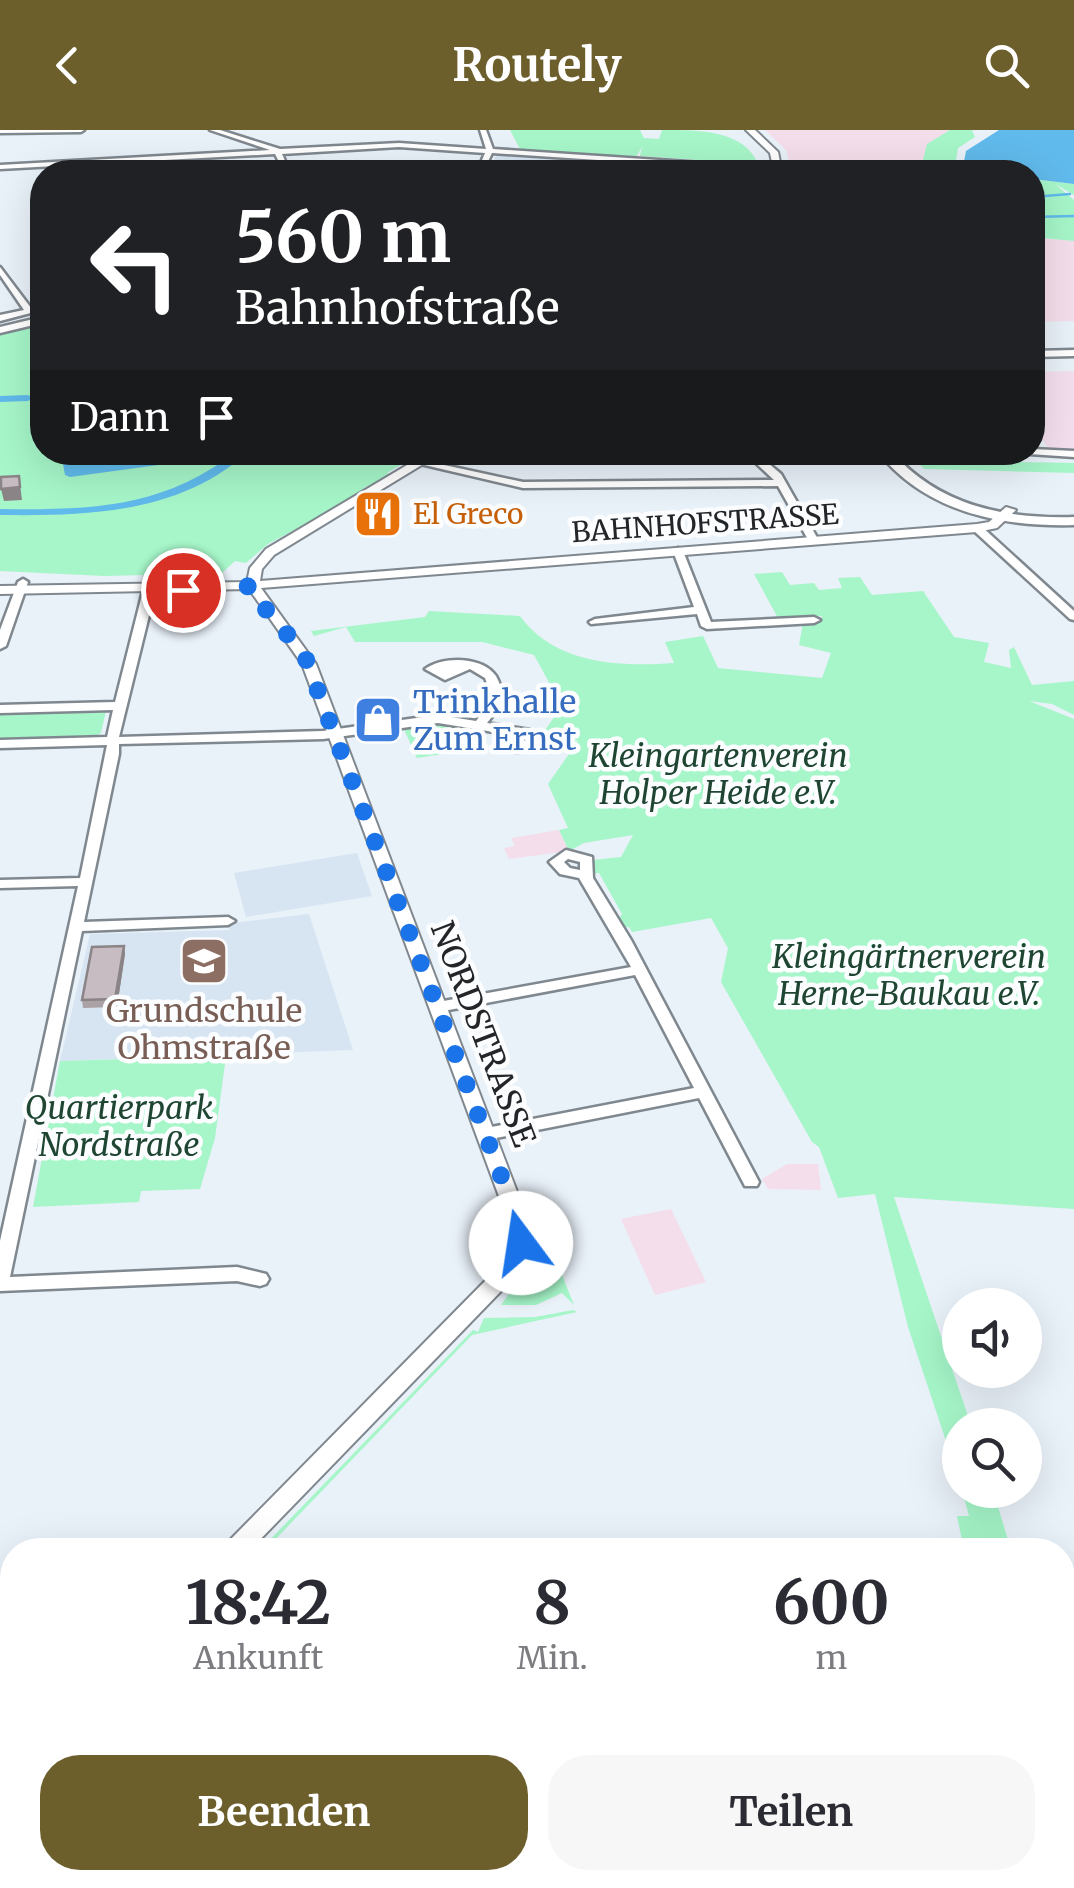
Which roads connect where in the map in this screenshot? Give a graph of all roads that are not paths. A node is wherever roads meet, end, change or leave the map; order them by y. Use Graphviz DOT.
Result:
graph roads {
  1 [pos="81,130"];
  2 [pos="213,130"];
  3 [pos="483,130"];
  4 [pos="750,130"];
  5 [pos="0,131"];
  6 [pos="490,149"];
  7 [pos="277,150"];
  8 [pos="119,160"];
  9 [pos="282,160"];
  10 [pos="485,160"];
  11 [pos="634,160"];
  12 [pos="776,160"];
  13 [pos="30,165"];
  14 [pos="0,167"];
  15 [pos="0,269"];
  16 [pos="24,315"];
  17 [pos="30,315"];
  18 [pos="30,317"];
  19 [pos="0,323"];
  20 [pos="1045,354"];
  21 [pos="1073,355"];
  22 [pos="1045,452"];
  23 [pos="1074,454"];
  24 [pos="418,465"];
  25 [pos="430,465"];
  26 [pos="763,465"];
  27 [pos="897,465"];
  28 [pos="910,465"];
  29 [pos="781,482"];
  30 [pos="1006,514"];
  31 [pos="1074,520"];
  32 [pos="977,528"];
  33 [pos="814,541"];
  34 [pos="678,550"];
  35 [pos="0,581"];
  36 [pos="253,582"];
  37 [pos="21,587"];
  38 [pos="0,590"];
  39 [pos="149,591"];
  40 [pos="700,610"];
  41 [pos="1074,617"];
  42 [pos="814,620"];
  43 [pos="594,622"];
  44 [pos="0,646"];
  45 [pos="466,667"];
  46 [pos="120,706"];
  47 [pos="0,709"];
  48 [pos="481,723"];
  49 [pos="506,732"];
  50 [pos="337,734"];
  51 [pos="113,740"];
  52 [pos="0,744"];
  53 [pos="584,875"];
  54 [pos="87,882"];
  55 [pos="0,884"];
  56 [pos="228,921"];
  57 [pos="76,927"];
  58 [pos="640,970"];
  59 [pos="438,1007"];
  60 [pos="703,1092"];
  61 [pos="486,1134"];
  62 [pos="750,1182"];
  63 [pos="260,1279"];
  64 [pos="0,1282"];
  65 [pos="247,1538"];
  1 -- 5 [label="street"];
  2 -- 7 [label="street"];
  3 -- 6 [label="street"];
  4 -- 12 [label="street"];
  6 -- 7 [label="street"];
  6 -- 10 [label="street"];
  6 -- 11 [label="street"];
  7 -- 8 [label="street"];
  7 -- 9 [label="street"];
  13 -- 14 [label="street"];
  15 -- 16 [label="street"];
  16 -- 17 [label="main road"];
  16 -- 19 [label="main road"];
  18 -- 19 [label="main road"];
  20 -- 21 [label="street"];
  22 -- 23 [label="street"];
  24 -- 36 [label="street"];
  25 -- 29 [label="street"];
  26 -- 29 [label="street"];
  27 -- 30 [label="main road"];
  28 -- 30 [label="main road"];
  29 -- 33 [label="street"];
  30 -- 31 [label="main road, BAHNHOFSTRASSE"];
  30 -- 32 [label="street, BAHNHOFSTRASSE"];
  32 -- 33 [label="street, BAHNHOFSTRASSE"];
  32 -- 41 [label="street"];
  33 -- 34 [label="street, BAHNHOFSTRASSE"];
  34 -- 36 [label="street, BAHNHOFSTRASSE"];
  34 -- 40 [label="street"];
  35 -- 37 [label="street, BAHNHOFSTRASSE"];
  36 -- 37 [label="street, BAHNHOFSTRASSE"];
  36 -- 39 [label="street, BAHNHOFSTRASSE"];
  36 -- 50 [label="street, NORDSTRASSE"];
  37 -- 38 [label="street, BAHNHOFSTRASSE"];
  37 -- 39 [label="street, BAHNHOFSTRASSE"];
  37 -- 44 [label="street"];
  39 -- 46 [label="street"];
  40 -- 42 [label="street"];
  40 -- 43 [label="street"];
  45 -- 48 [label="street"];
  46 -- 47 [label="street"];
  46 -- 51 [label="street"];
  48 -- 49 [label="street"];
  48 -- 50 [label="street"];
  50 -- 51 [label="street"];
  50 -- 59 [label="street, NORDSTRASSE"];
  51 -- 52 [label="street"];
  51 -- 54 [label="street"];
  53 -- 58 [label="street"];
  54 -- 55 [label="street"];
  54 -- 57 [label="street"];
  56 -- 57 [label="street"];
  57 -- 64 [label="street"];
  58 -- 59 [label="street"];
  58 -- 60 [label="street"];
  59 -- 61 [label="street, NORDSTRASSE"];
  60 -- 61 [label="street"];
  60 -- 62 [label="street"];
  61 -- 65 [label="street, NORDSTRASSE"];
  63 -- 64 [label="street"];
}
